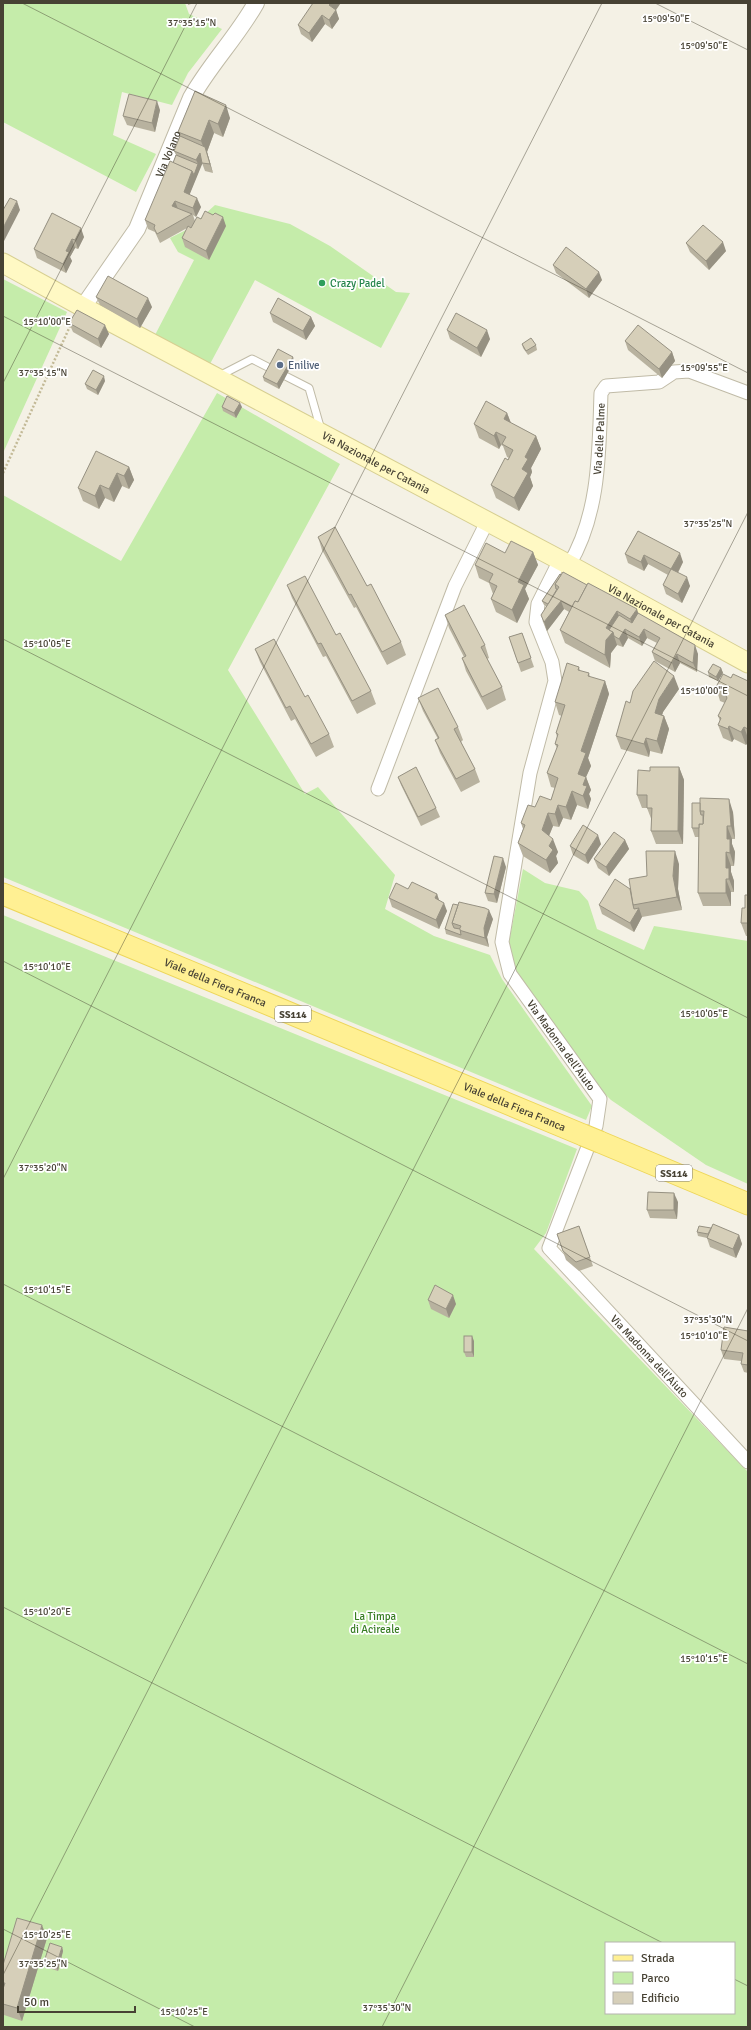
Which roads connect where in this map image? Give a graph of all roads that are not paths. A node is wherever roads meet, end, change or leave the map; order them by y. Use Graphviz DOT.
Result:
graph roads {
  1 [pos="256,3"];
  2 [pos="3,263"];
  3 [pos="81,306"];
  4 [pos="216,378"];
  5 [pos="748,393"];
  6 [pos="322,434"];
  7 [pos="487,522"];
  8 [pos="564,563"];
  9 [pos="742,657"];
  10 [pos="378,789"];
  11 [pos="3,894"];
  12 [pos="748,1204"];
  13 [pos="748,1462"];
  1 -- 3 [label="street, Via Volano"];
  2 -- 3 [label="main road, Via Nazionale per Catania"];
  3 -- 4 [label="main road, Via Nazionale per Catania"];
  4 -- 6 [label="main road, Via Nazionale per Catania"];
  4 -- 6 [label="lane"];
  5 -- 8 [label="street, Via delle Palme"];
  6 -- 7 [label="main road, Via Nazionale per Catania"];
  7 -- 8 [label="main road, Via Nazionale per Catania"];
  7 -- 10 [label="street"];
  8 -- 9 [label="main road, Via Nazionale per Catania"];
  8 -- 13 [label="street, Via Madonna dell'Aiuto"];
  11 -- 12 [label="main road, Viale della Fiera Franca / SS114"];
}
